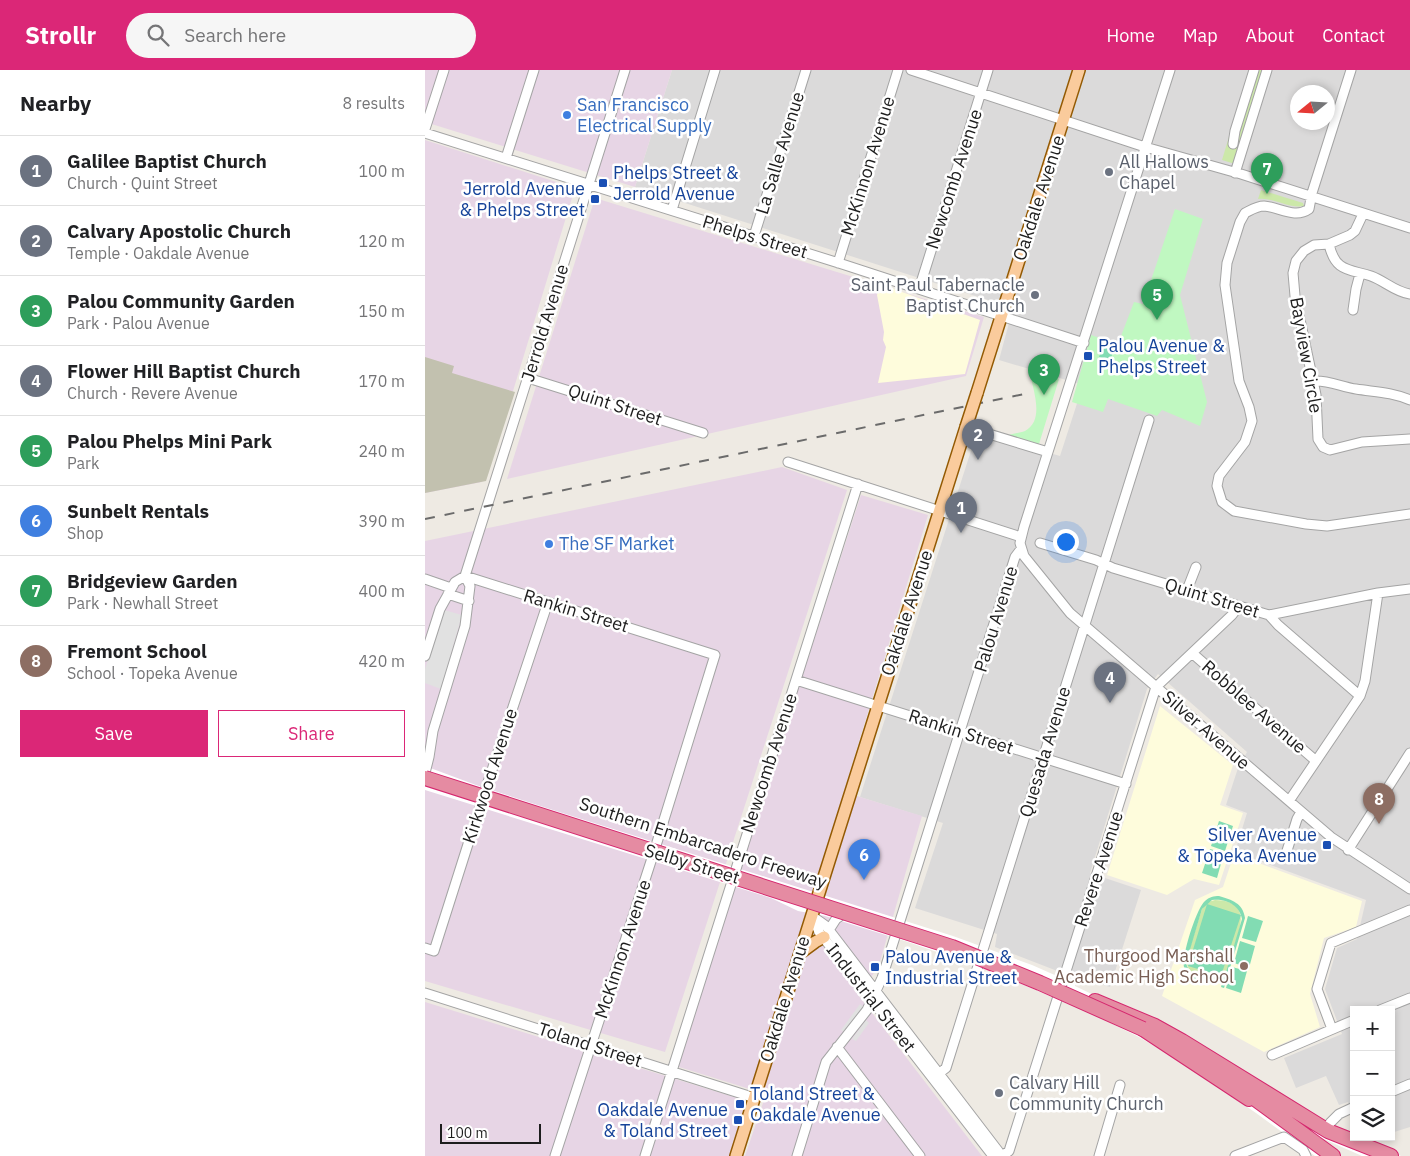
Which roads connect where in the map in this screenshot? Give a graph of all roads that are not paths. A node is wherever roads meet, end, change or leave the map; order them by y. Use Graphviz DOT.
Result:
graph roads {
  1 [pos="443,70"];
  2 [pos="534,70"];
  3 [pos="625,70"];
  4 [pos="715,70"];
  5 [pos="807,70"];
  6 [pos="898,70"];
  7 [pos="911,70"];
  8 [pos="988,70"];
  9 [pos="1079,70"];
  10 [pos="1170,70"];
  11 [pos="1255,70"];
  12 [pos="1267,70"];
  13 [pos="1351,70"];
  14 [pos="981,93"];
  15 [pos="1064,119"];
  16 [pos="425,131"];
  17 [pos="1233,144"];
  18 [pos="1145,146"];
  19 [pos="506,158"];
  20 [pos="1235,173"];
  21 [pos="589,184"];
  22 [pos="1311,197"];
  23 [pos="671,210"];
  24 [pos="1363,214"];
  25 [pos="1410,228"];
  26 [pos="754,236"];
  27 [pos="1329,244"];
  28 [pos="839,263"];
  29 [pos="1360,274"];
  30 [pos="919,289"];
  31 [pos="1410,294"];
  32 [pos="1353,310"];
  33 [pos="1001,316"];
  34 [pos="1084,343"];
  35 [pos="528,378"];
  36 [pos="1314,381"];
  37 [pos="1410,400"];
  38 [pos="1149,420"];
  39 [pos="966,427"];
  40 [pos="703,433"];
  41 [pos="1410,439"];
  42 [pos="1048,452"];
  43 [pos="788,462"];
  44 [pos="858,484"];
  45 [pos="940,510"];
  46 [pos="1410,514"];
  47 [pos="1021,538"];
  48 [pos="1041,543"];
  49 [pos="1021,550"];
  50 [pos="1104,564"];
  51 [pos="1196,567"];
  52 [pos="465,576"];
  53 [pos="425,579"];
  54 [pos="1410,589"];
  55 [pos="1187,590"];
  56 [pos="450,591"];
  57 [pos="1378,593"];
  58 [pos="469,601"];
  59 [pos="548,602"];
  60 [pos="1237,607"];
  61 [pos="1269,616"];
  62 [pos="1084,625"];
  63 [pos="1191,653"];
  64 [pos="715,655"];
  65 [pos="425,656"];
  66 [pos="796,680"];
  67 [pos="1157,687"];
  68 [pos="1359,696"];
  69 [pos="877,706"];
  70 [pos="961,732"];
  71 [pos="1410,753"];
  72 [pos="1043,758"];
  73 [pos="1316,761"];
  74 [pos="425,775"];
  75 [pos="1126,784"];
  76 [pos="473,793"];
  77 [pos="493,799"];
  78 [pos="1289,801"];
  79 [pos="1301,812"];
  80 [pos="1348,850"];
  81 [pos="654,852"];
  82 [pos="1285,858"];
  83 [pos="733,876"];
  84 [pos="1408,885"];
  85 [pos="815,902"];
  86 [pos="1410,910"];
  87 [pos="847,912"];
  88 [pos="812,916"];
  89 [pos="898,928"];
  90 [pos="826,934"];
  91 [pos="425,948"];
  92 [pos="799,955"];
  93 [pos="980,956"];
  94 [pos="1065,991"];
  95 [pos="425,993"];
  96 [pos="874,996"];
  97 [pos="1410,998"];
  98 [pos="1390,1006"];
  99 [pos="1350,1022"];
  100 [pos="1333,1029"];
  101 [pos="1143,1030"];
  102 [pos="591,1044"];
  103 [pos="837,1047"];
  104 [pos="1272,1055"];
  105 [pos="672,1072"];
  106 [pos="936,1076"];
  107 [pos="1120,1084"];
  108 [pos="1410,1084"];
  109 [pos="1395,1090"];
  110 [pos="755,1098"];
  111 [pos="1350,1109"];
  112 [pos="1330,1123"];
  113 [pos="555,1156"];
  114 [pos="645,1156"];
  115 [pos="736,1156"];
  116 [pos="797,1156"];
  117 [pos="921,1156"];
  118 [pos="993,1156"];
  119 [pos="1002,1156"];
  120 [pos="1099,1156"];
  121 [pos="1235,1156"];
  122 [pos="1306,1156"];
  123 [pos="1323,1156"];
  124 [pos="1333,1156"];
  125 [pos="1383,1156"];
  126 [pos="1391,1156"];
  1 -- 16 [label="street"];
  2 -- 19 [label="street"];
  3 -- 21 [label="street, Jerrold Avenue"];
  4 -- 23 [label="street"];
  5 -- 26 [label="street, La Salle Avenue"];
  6 -- 28 [label="street, McKinnon Avenue"];
  7 -- 14 [label="street"];
  8 -- 14 [label="street, Newcomb Avenue"];
  9 -- 15 [label="main road, Oakdale Avenue"];
  10 -- 18 [label="street, Palou Avenue"];
  11 -- 17 [label="street"];
  12 -- 20 [label="street"];
  13 -- 22 [label="street"];
  14 -- 15 [label="street"];
  14 -- 30 [label="street, Newcomb Avenue"];
  15 -- 18 [label="street"];
  15 -- 33 [label="main road, Oakdale Avenue"];
  16 -- 19 [label="street, Phelps Street"];
  18 -- 20 [label="street"];
  18 -- 34 [label="street, Palou Avenue"];
  19 -- 21 [label="street, Phelps Street"];
  20 -- 22 [label="street"];
  21 -- 23 [label="street, Phelps Street"];
  21 -- 35 [label="street, Jerrold Avenue"];
  22 -- 24 [label="street"];
  22 -- 46 [label="street"];
  23 -- 26 [label="street, Phelps Street"];
  24 -- 25 [label="street"];
  24 -- 27 [label="street, Bayview Circle"];
  26 -- 28 [label="street, Phelps Street"];
  27 -- 29 [label="street"];
  27 -- 36 [label="street, Bayview Circle"];
  28 -- 30 [label="street, Phelps Street"];
  29 -- 31 [label="street"];
  29 -- 32 [label="street"];
  30 -- 33 [label="street, Phelps Street"];
  33 -- 34 [label="street, Phelps Street"];
  33 -- 39 [label="main road, Oakdale Avenue, bridge"];
  34 -- 42 [label="street, Palou Avenue"];
  35 -- 40 [label="street, Quint Street"];
  35 -- 52 [label="street, Jerrold Avenue"];
  36 -- 37 [label="street"];
  36 -- 41 [label="street, Bayview Circle"];
  38 -- 50 [label="street, Quesada Avenue"];
  39 -- 42 [label="street"];
  39 -- 45 [label="main road, Oakdale Avenue"];
  42 -- 47 [label="street, Palou Avenue"];
  43 -- 44 [label="street"];
  44 -- 45 [label="street"];
  44 -- 66 [label="street, Newcomb Avenue"];
  45 -- 47 [label="street"];
  45 -- 69 [label="main road, Oakdale Avenue"];
  47 -- 49 [label="street, Palou Avenue"];
  48 -- 50 [label="street, Quint Street"];
  49 -- 62 [label="street, Silver Avenue"];
  49 -- 70 [label="street, Palou Avenue"];
  50 -- 55 [label="street, Quint Street"];
  50 -- 62 [label="street, Quesada Avenue"];
  51 -- 55 [label="street"];
  52 -- 56 [label="street"];
  52 -- 58 [label="street, Jerrold Avenue"];
  52 -- 59 [label="street, Rankin Street"];
  53 -- 56 [label="street"];
  54 -- 57 [label="street"];
  55 -- 60 [label="street, Quint Street"];
  56 -- 58 [label="street"];
  56 -- 65 [label="street"];
  57 -- 61 [label="street"];
  57 -- 68 [label="street"];
  58 -- 74 [label="street, Jerrold Avenue"];
  59 -- 64 [label="street, Rankin Street"];
  59 -- 91 [label="street, Kirkwood Avenue"];
  60 -- 61 [label="street, Quint Street"];
  60 -- 63 [label="street, Revere Avenue"];
  61 -- 68 [label="street, Quint Street"];
  62 -- 67 [label="street, Silver Avenue"];
  62 -- 72 [label="street, Quesada Avenue"];
  63 -- 67 [label="street, Revere Avenue"];
  63 -- 73 [label="street, Robblee Avenue"];
  64 -- 81 [label="street, McKinnon Avenue"];
  66 -- 69 [label="street, Rankin Street"];
  66 -- 83 [label="street, Newcomb Avenue"];
  67 -- 75 [label="street, Revere Avenue"];
  67 -- 78 [label="street, Silver Avenue"];
  68 -- 73 [label="street"];
  69 -- 70 [label="street, Rankin Street"];
  69 -- 85 [label="main road, Oakdale Avenue"];
  70 -- 72 [label="street, Rankin Street"];
  70 -- 89 [label="street, Palou Avenue"];
  71 -- 80 [label="street"];
  72 -- 75 [label="street, Rankin Street"];
  72 -- 93 [label="street, Quesada Avenue"];
  73 -- 78 [label="street"];
  74 -- 76 [label="street"];
  74 -- 94 [label="highway, Southern Embarcadero Freeway, bridge"];
  74 -- 101 [label="highway, Southern Embarcadero Freeway, bridge"];
  75 -- 94 [label="street, Revere Avenue"];
  77 -- 81 [label="street, Selby Street"];
  78 -- 79 [label="street, Silver Avenue"];
  79 -- 80 [label="street, Silver Avenue"];
  79 -- 82 [label="street"];
  80 -- 84 [label="street, Silver Avenue"];
  81 -- 83 [label="street, Selby Street"];
  81 -- 102 [label="street, McKinnon Avenue"];
  83 -- 85 [label="street, Selby Street"];
  83 -- 105 [label="street, Newcomb Avenue"];
  85 -- 87 [label="street, Selby Street"];
  85 -- 88 [label="main road, Oakdale Avenue"];
  86 -- 100 [label="street"];
  87 -- 89 [label="street, Selby Street"];
  87 -- 90 [label="street"];
  88 -- 90 [label="street, Industrial Street"];
  88 -- 92 [label="main road, Oakdale Avenue"];
  89 -- 93 [label="street, Selby Street"];
  89 -- 96 [label="street, Palou Avenue"];
  90 -- 92 [label="main road"];
  90 -- 96 [label="street, Industrial Street"];
  92 -- 110 [label="main road, Oakdale Avenue"];
  93 -- 94 [label="street, Selby Street"];
  93 -- 106 [label="street, Quesada Avenue"];
  94 -- 119 [label="street, Revere Avenue"];
  94 -- 124 [label="highway, Southern Embarcadero Freeway, bridge"];
  94 -- 126 [label="highway"];
  95 -- 102 [label="street, Toland Street"];
  96 -- 103 [label="street, Palou Avenue"];
  96 -- 106 [label="street, Industrial Street"];
  97 -- 98 [label="street"];
  99 -- 100 [label="street"];
  100 -- 104 [label="street"];
  101 -- 123 [label="highway, Southern Embarcadero Freeway"];
  101 -- 125 [label="highway"];
  102 -- 105 [label="street, Toland Street"];
  102 -- 113 [label="street, McKinnon Avenue"];
  103 -- 116 [label="street, Palou Avenue"];
  103 -- 117 [label="street"];
  105 -- 110 [label="street, Toland Street"];
  105 -- 114 [label="street, Newcomb Avenue"];
  106 -- 118 [label="street, Industrial Street"];
  106 -- 119 [label="street, Industrial Street"];
  107 -- 120 [label="street"];
  108 -- 109 [label="street"];
  110 -- 115 [label="main road, Oakdale Avenue"];
  111 -- 112 [label="street"];
  121 -- 122 [label="street"];
}
